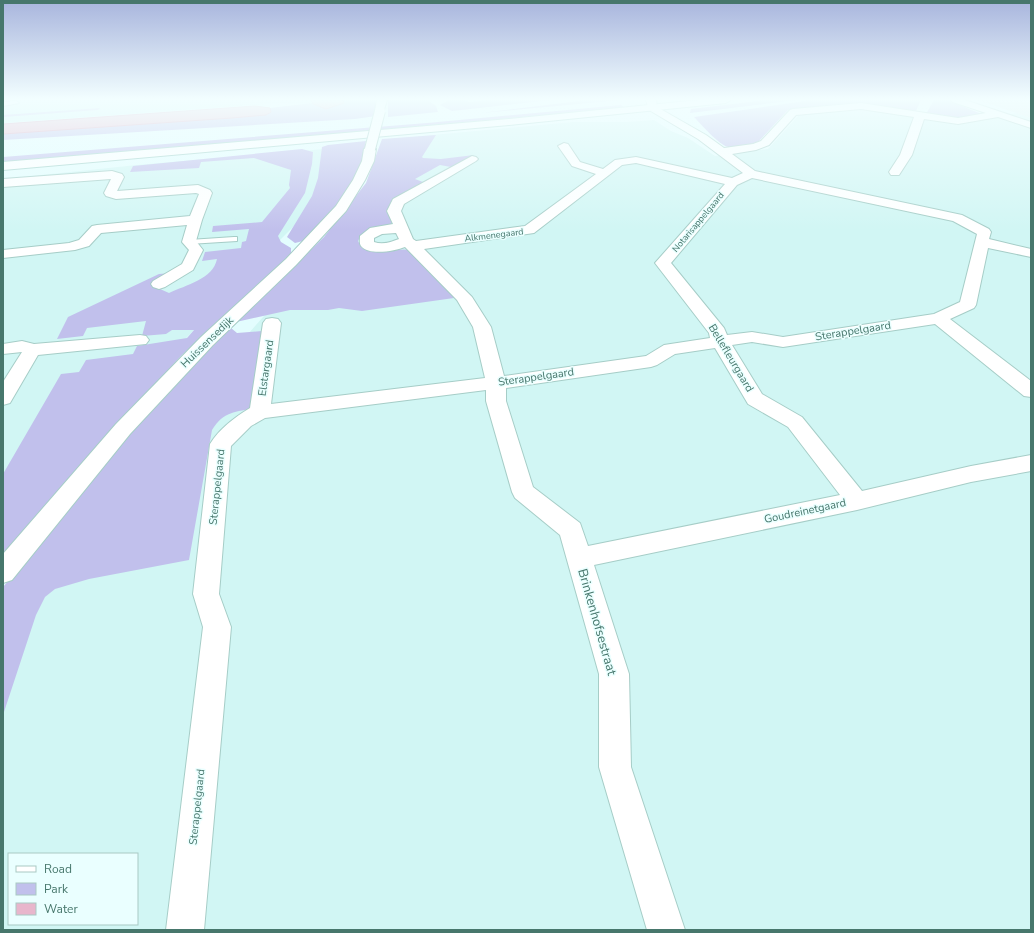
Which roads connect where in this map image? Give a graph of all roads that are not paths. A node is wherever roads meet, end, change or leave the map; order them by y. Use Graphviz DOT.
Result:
graph roads {
  1 [pos="230,144"];
  2 [pos="371,144"];
  3 [pos="711,144"];
  4 [pos="764,144"];
  5 [pos="910,144"];
  6 [pos="564,146"];
  7 [pos="723,152"];
  8 [pos="472,159"];
  9 [pos="3,166"];
  10 [pos="895,172"];
  11 [pos="605,173"];
  12 [pos="751,174"];
  13 [pos="733,182"];
  14 [pos="3,183"];
  15 [pos="194,220"];
  16 [pos="234,239"];
  17 [pos="407,239"];
  18 [pos="188,242"];
  19 [pos="982,242"];
  20 [pos="1031,253"];
  21 [pos="5,256"];
  22 [pos="675,278"];
  23 [pos="159,284"];
  24 [pos="938,318"];
  25 [pos="272,323"];
  26 [pos="140,340"];
  27 [pos="720,341"];
  28 [pos="3,349"];
  29 [pos="32,350"];
  30 [pos="496,383"];
  31 [pos="1031,391"];
  32 [pos="3,398"];
  33 [pos="260,412"];
  34 [pos="1031,463"];
  35 [pos="857,501"];
  36 [pos="579,558"];
  37 [pos="3,572"];
  38 [pos="185,930"];
  39 [pos="666,930"];
  1 -- 9 [label="street"];
  2 -- 37 [label="street, Huissensedijk, bridge"];
  3 -- 7 [label="street"];
  4 -- 7 [label="street"];
  5 -- 10 [label="street"];
  6 -- 11 [label="street"];
  7 -- 12 [label="street"];
  8 -- 17 [label="street"];
  11 -- 13 [label="street, Alkmenegaard"];
  11 -- 17 [label="street, Alkmenegaard"];
  12 -- 13 [label="street, Notarisappelgaard"];
  12 -- 19 [label="street"];
  13 -- 22 [label="street, Notarisappelgaard"];
  14 -- 15 [label="street"];
  15 -- 18 [label="street"];
  15 -- 21 [label="street"];
  16 -- 18 [label="lane"];
  17 -- 30 [label="street"];
  18 -- 23 [label="street"];
  19 -- 20 [label="street"];
  19 -- 24 [label="street, Sterappelgaard"];
  22 -- 27 [label="street, Bellefleurgaard"];
  24 -- 27 [label="street, Sterappelgaard"];
  24 -- 31 [label="street"];
  25 -- 33 [label="street, Elstargaard"];
  26 -- 29 [label="street"];
  27 -- 30 [label="street, Sterappelgaard"];
  27 -- 35 [label="street, Bellefleurgaard"];
  28 -- 29 [label="street"];
  29 -- 32 [label="street"];
  30 -- 33 [label="street, Sterappelgaard"];
  30 -- 36 [label="street, Brinkenhofsestraat"];
  33 -- 38 [label="street, Sterappelgaard"];
  34 -- 35 [label="street, Goudreinetgaard"];
  35 -- 36 [label="street, Goudreinetgaard"];
  36 -- 39 [label="street, Brinkenhofsestraat"];
}
